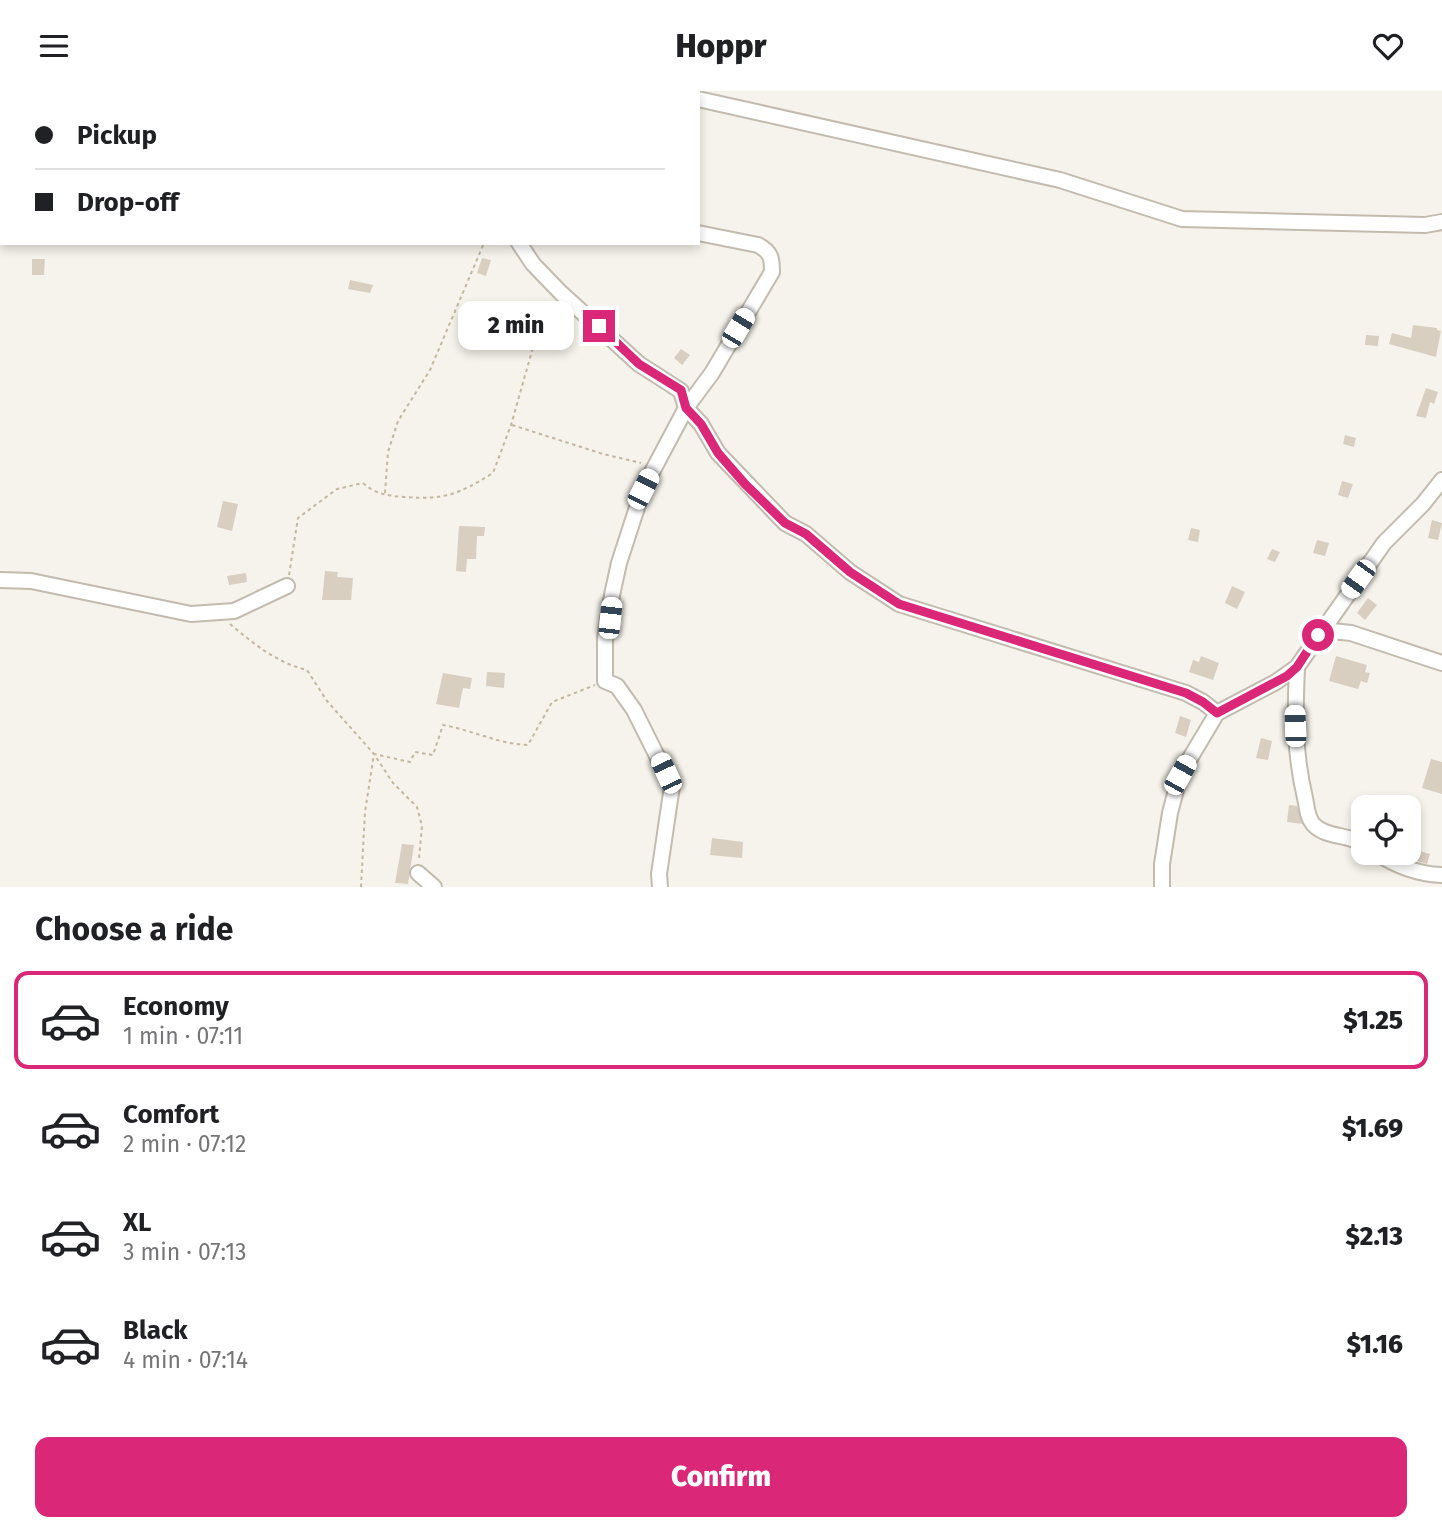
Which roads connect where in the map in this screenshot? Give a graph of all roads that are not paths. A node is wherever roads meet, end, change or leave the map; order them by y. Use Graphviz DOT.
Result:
graph roads {
  1 [pos="700,99"];
  2 [pos="1442,222"];
  3 [pos="700,233"];
  4 [pos="521,245"];
  5 [pos="686,408"];
  6 [pos="1442,480"];
  7 [pos="0,580"];
  8 [pos="287,586"];
  9 [pos="1318,635"];
  10 [pos="1442,663"];
  11 [pos="1297,667"];
  12 [pos="1217,713"];
  13 [pos="1351,838"];
  14 [pos="1398,865"];
  15 [pos="418,873"];
  16 [pos="1441,875"];
  17 [pos="434,887"];
  18 [pos="660,887"];
  19 [pos="1162,887"];
  20 [pos="1422,887"];
  1 -- 2 [label="street"];
  3 -- 5 [label="street"];
  4 -- 5 [label="street"];
  5 -- 12 [label="street"];
  5 -- 18 [label="street"];
  6 -- 9 [label="street"];
  7 -- 8 [label="street"];
  9 -- 10 [label="street"];
  9 -- 11 [label="street"];
  11 -- 12 [label="street"];
  11 -- 13 [label="street"];
  12 -- 19 [label="street"];
  14 -- 16 [label="street"];
  15 -- 17 [label="street"];
  16 -- 20 [label="street"];
}
